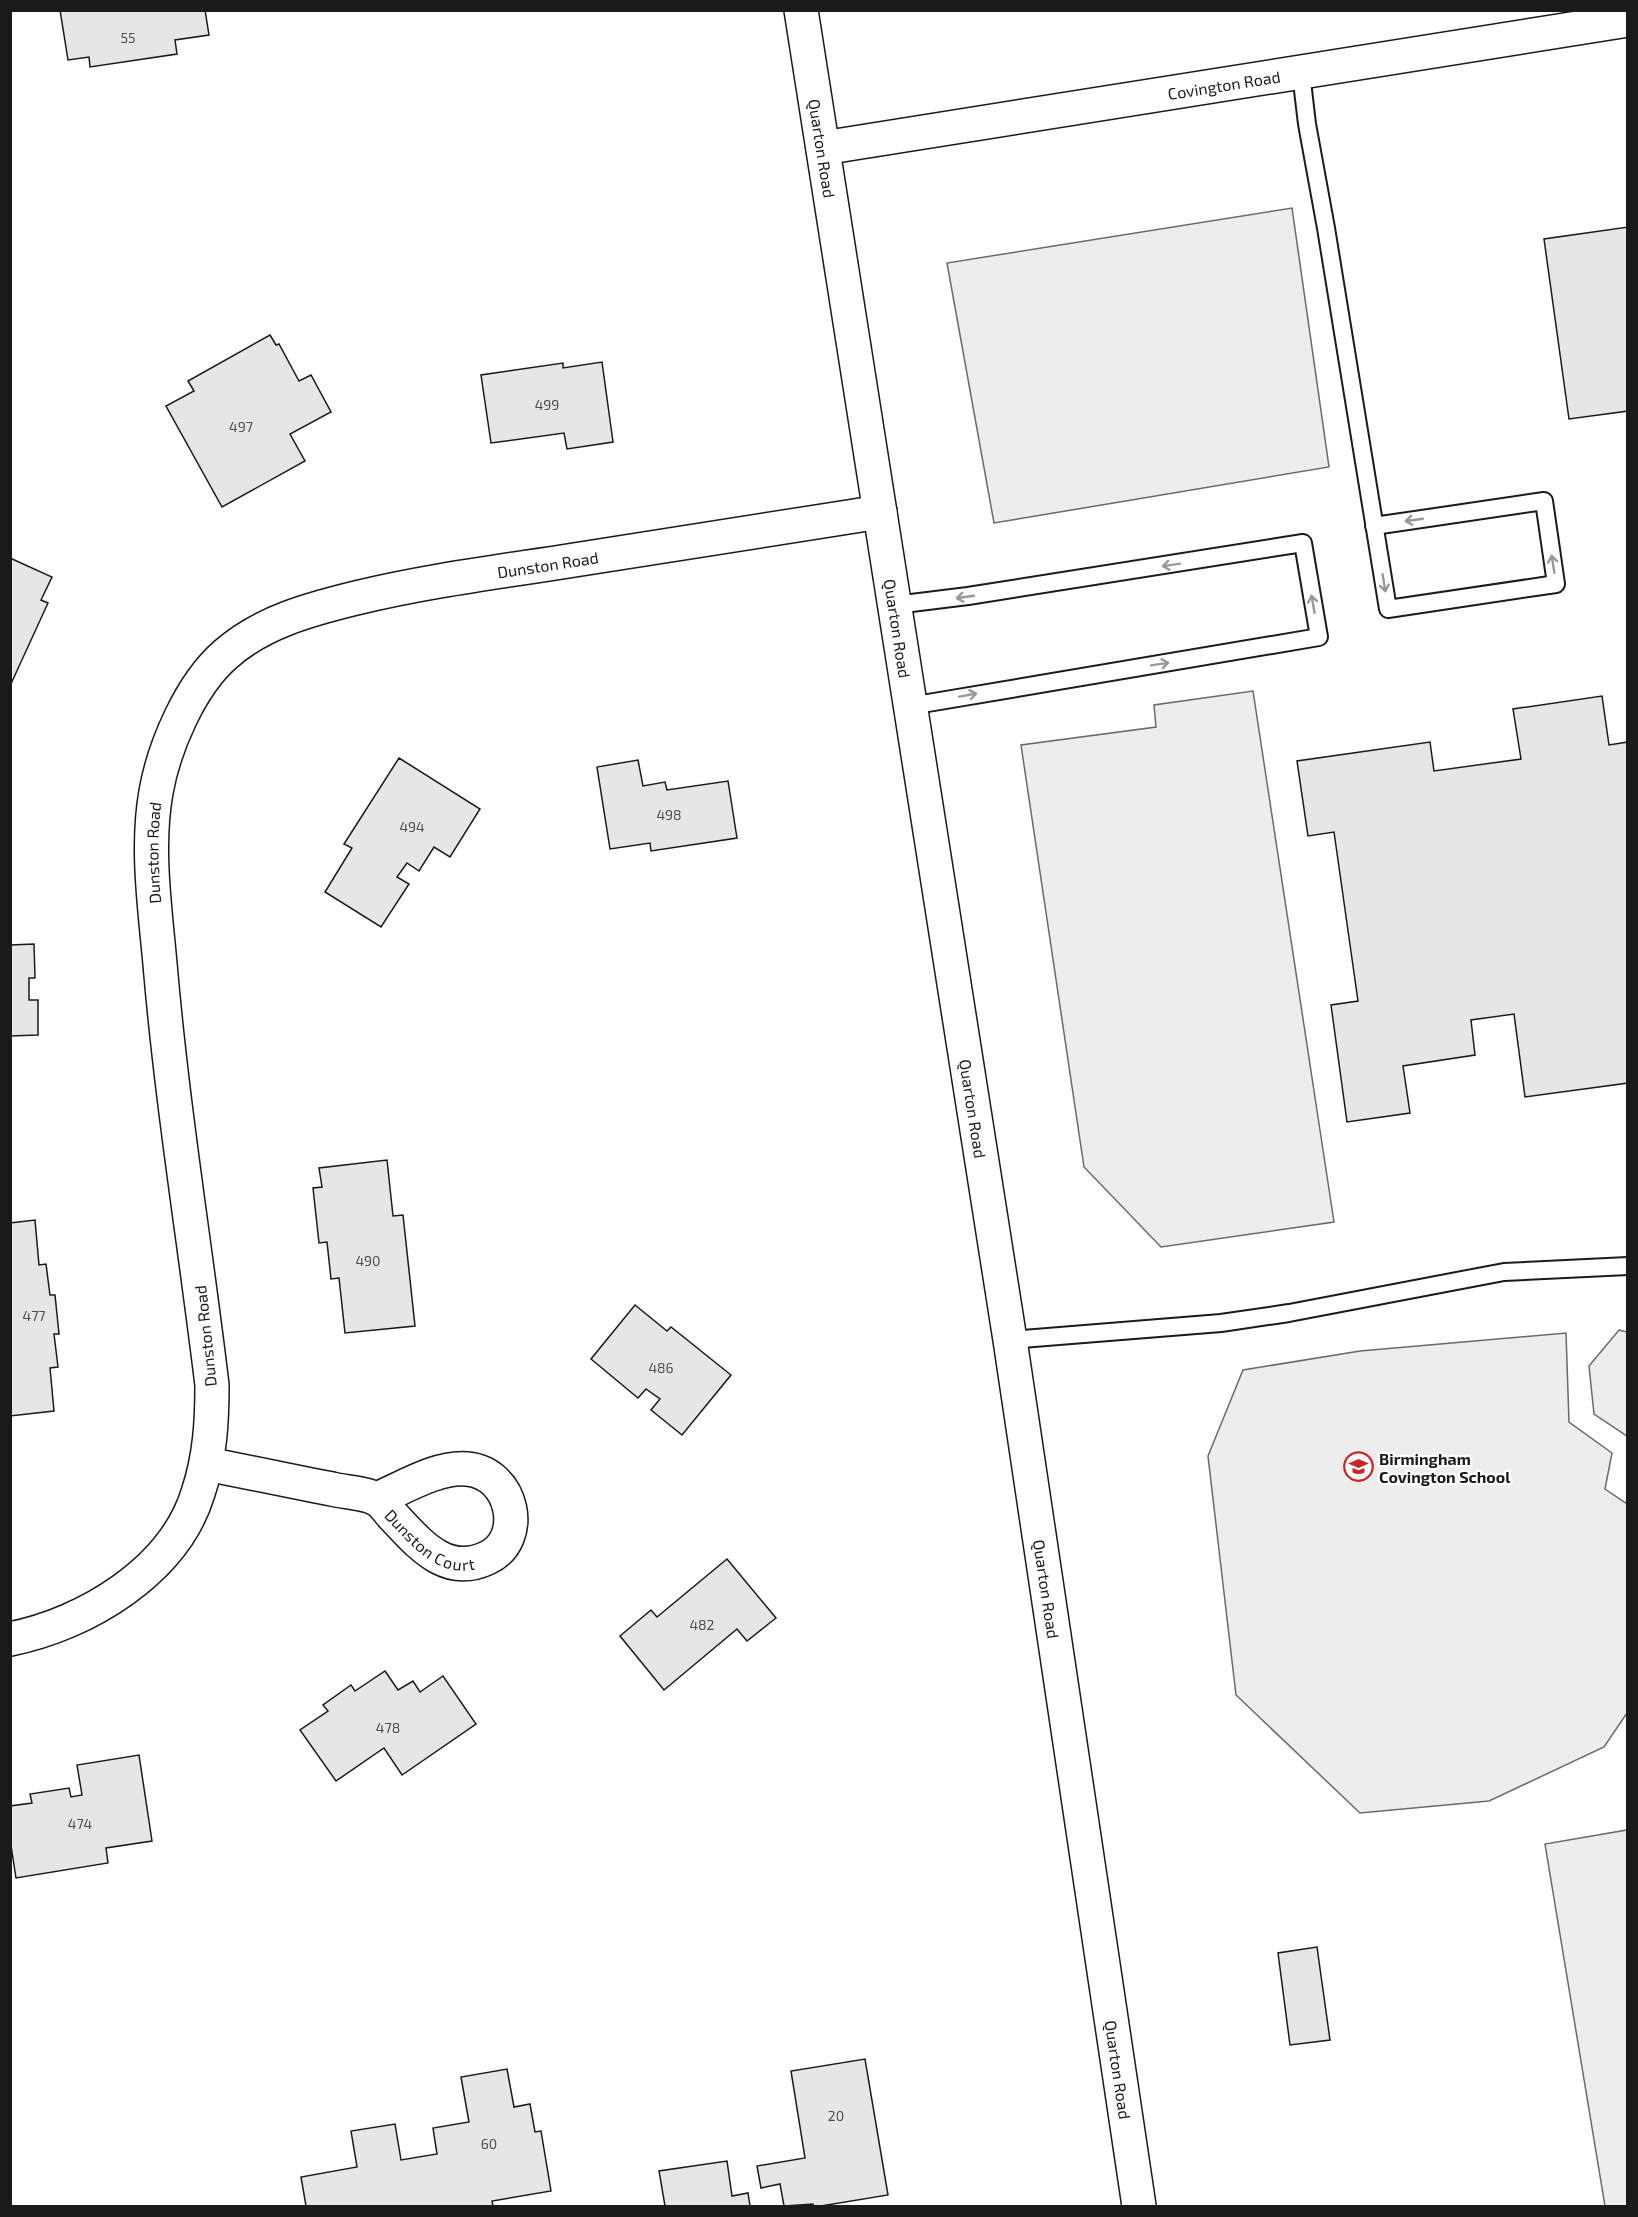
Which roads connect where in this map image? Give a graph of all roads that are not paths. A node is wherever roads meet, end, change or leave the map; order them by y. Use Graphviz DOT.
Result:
graph roads {
  1 [pos="801,10"];
  2 [pos="1628,20"];
  3 [pos="1301,73"];
  4 [pos="823,148"];
  5 [pos="880,512"];
  6 [pos="1374,526"];
  7 [pos="895,605"];
  8 [pos="910,706"];
  9 [pos="1628,1266"];
  10 [pos="1010,1340"];
  11 [pos="207,1464"];
  12 [pos="377,1499"];
  13 [pos="10,1640"];
  14 [pos="1139,2206"];
  1 -- 4 [label="street, Quarton Road"];
  2 -- 3 [label="street, Covington Road"];
  3 -- 4 [label="street, Covington Road"];
  3 -- 6 [label="lane"];
  4 -- 5 [label="street, Quarton Road"];
  5 -- 7 [label="street, Quarton Road"];
  5 -- 11 [label="street, Dunston Road"];
  6 -- 6 [label="lane, one-way"];
  7 -- 8 [label="street, Quarton Road"];
  8 -- 7 [label="lane, one-way"];
  8 -- 10 [label="street, Quarton Road"];
  9 -- 10 [label="lane"];
  10 -- 14 [label="street, Quarton Road"];
  11 -- 12 [label="street, Dunston Court"];
  11 -- 13 [label="street, Dunston Road"];
}
